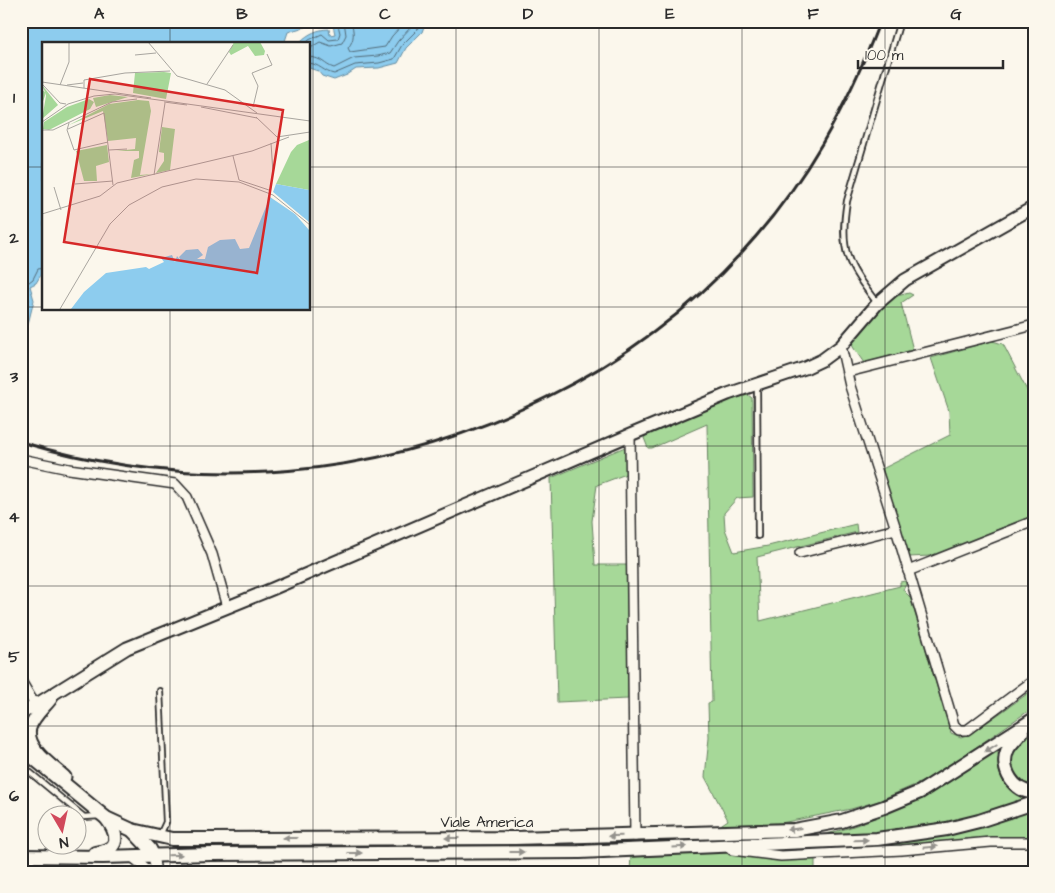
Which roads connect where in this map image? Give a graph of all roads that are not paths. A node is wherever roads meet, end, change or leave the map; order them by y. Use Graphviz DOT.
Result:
graph roads {
  1 [pos="900,21"];
  2 [pos="1034,207"];
  3 [pos="877,304"];
  4 [pos="1034,325"];
  5 [pos="841,346"];
  6 [pos="848,372"];
  7 [pos="757,384"];
  8 [pos="630,434"];
  9 [pos="21,459"];
  10 [pos="1034,521"];
  11 [pos="896,529"];
  12 [pos="758,536"];
  13 [pos="800,554"];
  14 [pos="908,571"];
  15 [pos="227,607"];
  16 [pos="1034,680"];
  17 [pos="21,681"];
  18 [pos="58,690"];
  19 [pos="160,691"];
  20 [pos="35,705"];
  21 [pos="21,714"];
  22 [pos="1032,720"];
  23 [pos="21,737"];
  24 [pos="21,748"];
  25 [pos="36,750"];
  26 [pos="21,765"];
  27 [pos="73,790"];
  28 [pos="1034,792"];
  29 [pos="1034,803"];
  30 [pos="105,817"];
  31 [pos="132,830"];
  32 [pos="635,836"];
  33 [pos="160,837"];
  34 [pos="1034,842"];
  35 [pos="707,846"];
  36 [pos="88,854"];
  37 [pos="153,855"];
  38 [pos="21,856"];
  39 [pos="38,856"];
  40 [pos="67,856"];
  41 [pos="132,857"];
  42 [pos="151,872"];
  43 [pos="156,872"];
  1 -- 3 [label="lane"];
  2 -- 3 [label="street"];
  3 -- 5 [label="street"];
  4 -- 6 [label="street"];
  5 -- 6 [label="street"];
  5 -- 7 [label="street"];
  6 -- 11 [label="street"];
  7 -- 8 [label="street"];
  7 -- 12 [label="lane"];
  8 -- 15 [label="street"];
  8 -- 32 [label="street"];
  9 -- 15 [label="street"];
  10 -- 14 [label="street"];
  11 -- 13 [label="street"];
  11 -- 14 [label="street"];
  14 -- 16 [label="street"];
  15 -- 18 [label="street"];
  17 -- 20 [label="street"];
  18 -- 20 [label="street"];
  18 -- 25 [label="street"];
  19 -- 33 [label="lane"];
  20 -- 21 [label="street"];
  22 -- 28 [label="main road"];
  22 -- 32 [label="main road, Viale America, one-way"];
  23 -- 25 [label="street"];
  24 -- 27 [label="main road"];
  25 -- 27 [label="street"];
  26 -- 30 [label="lane"];
  27 -- 30 [label="main road"];
  35 -- 29 [label="main road, Viale America, one-way"];
  30 -- 31 [label="main road"];
  30 -- 36 [label="main road"];
  31 -- 33 [label="main road, Viale America"];
  31 -- 37 [label="main road"];
  32 -- 33 [label="main road, Viale America, one-way"];
  35 -- 34 [label="street, one-way"];
  37 -- 35 [label="main road, Viale America, one-way"];
  37 -- 41 [label="main road, Viale America"];
  37 -- 43 [label="street"];
  38 -- 39 [label="main road, Viale America"];
  40 -- 41 [label="main road, Viale America"];
  41 -- 42 [label="street"];
}
